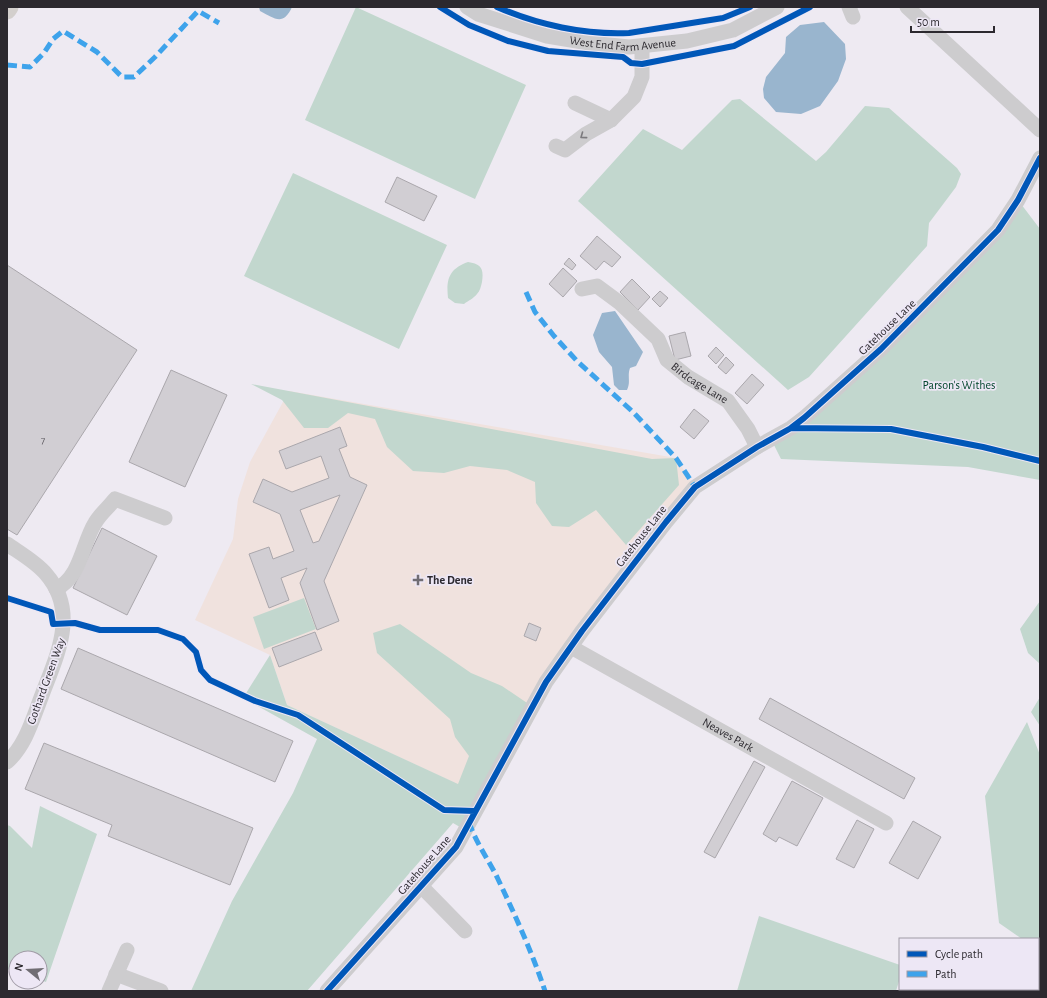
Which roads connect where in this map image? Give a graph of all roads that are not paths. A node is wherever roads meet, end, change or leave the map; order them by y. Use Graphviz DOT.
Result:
graph roads {
  1 [pos="9,7"];
  2 [pos="467,7"];
  3 [pos="778,7"];
  4 [pos="907,7"];
  5 [pos="7,10"];
  6 [pos="642,46"];
  7 [pos="576,103"];
  8 [pos="611,120"];
  9 [pos="1040,130"];
  10 [pos="556,146"];
  11 [pos="1040,158"];
  12 [pos="582,289"];
  13 [pos="757,446"];
  14 [pos="165,518"];
  15 [pos="7,544"];
  16 [pos="56,589"];
  17 [pos="570,647"];
  18 [pos="7,762"];
  19 [pos="886,823"];
  20 [pos="421,886"];
  21 [pos="466,931"];
  22 [pos="127,950"];
  23 [pos="116,974"];
  24 [pos="110,991"];
  25 [pos="161,991"];
  26 [pos="327,991"];
  1 -- 5 [label="main road"];
  2 -- 6 [label="street, West End Farm Avenue"];
  3 -- 6 [label="street, West End Farm Avenue"];
  4 -- 9 [label="street"];
  6 -- 8 [label="street"];
  7 -- 8 [label="street"];
  8 -- 10 [label="street, one-way"];
  11 -- 13 [label="street, Gatehouse Lane"];
  12 -- 13 [label="street, Birdcage Lane"];
  13 -- 17 [label="street, Gatehouse Lane"];
  14 -- 16 [label="street"];
  15 -- 16 [label="street, Gothard Green Way"];
  16 -- 18 [label="street, Gothard Green Way"];
  17 -- 19 [label="street, Neaves Park"];
  17 -- 20 [label="street, Gatehouse Lane"];
  20 -- 21 [label="street"];
  20 -- 26 [label="street, Gatehouse Lane"];
  22 -- 23 [label="street"];
  23 -- 24 [label="street"];
  23 -- 25 [label="street"];
}
